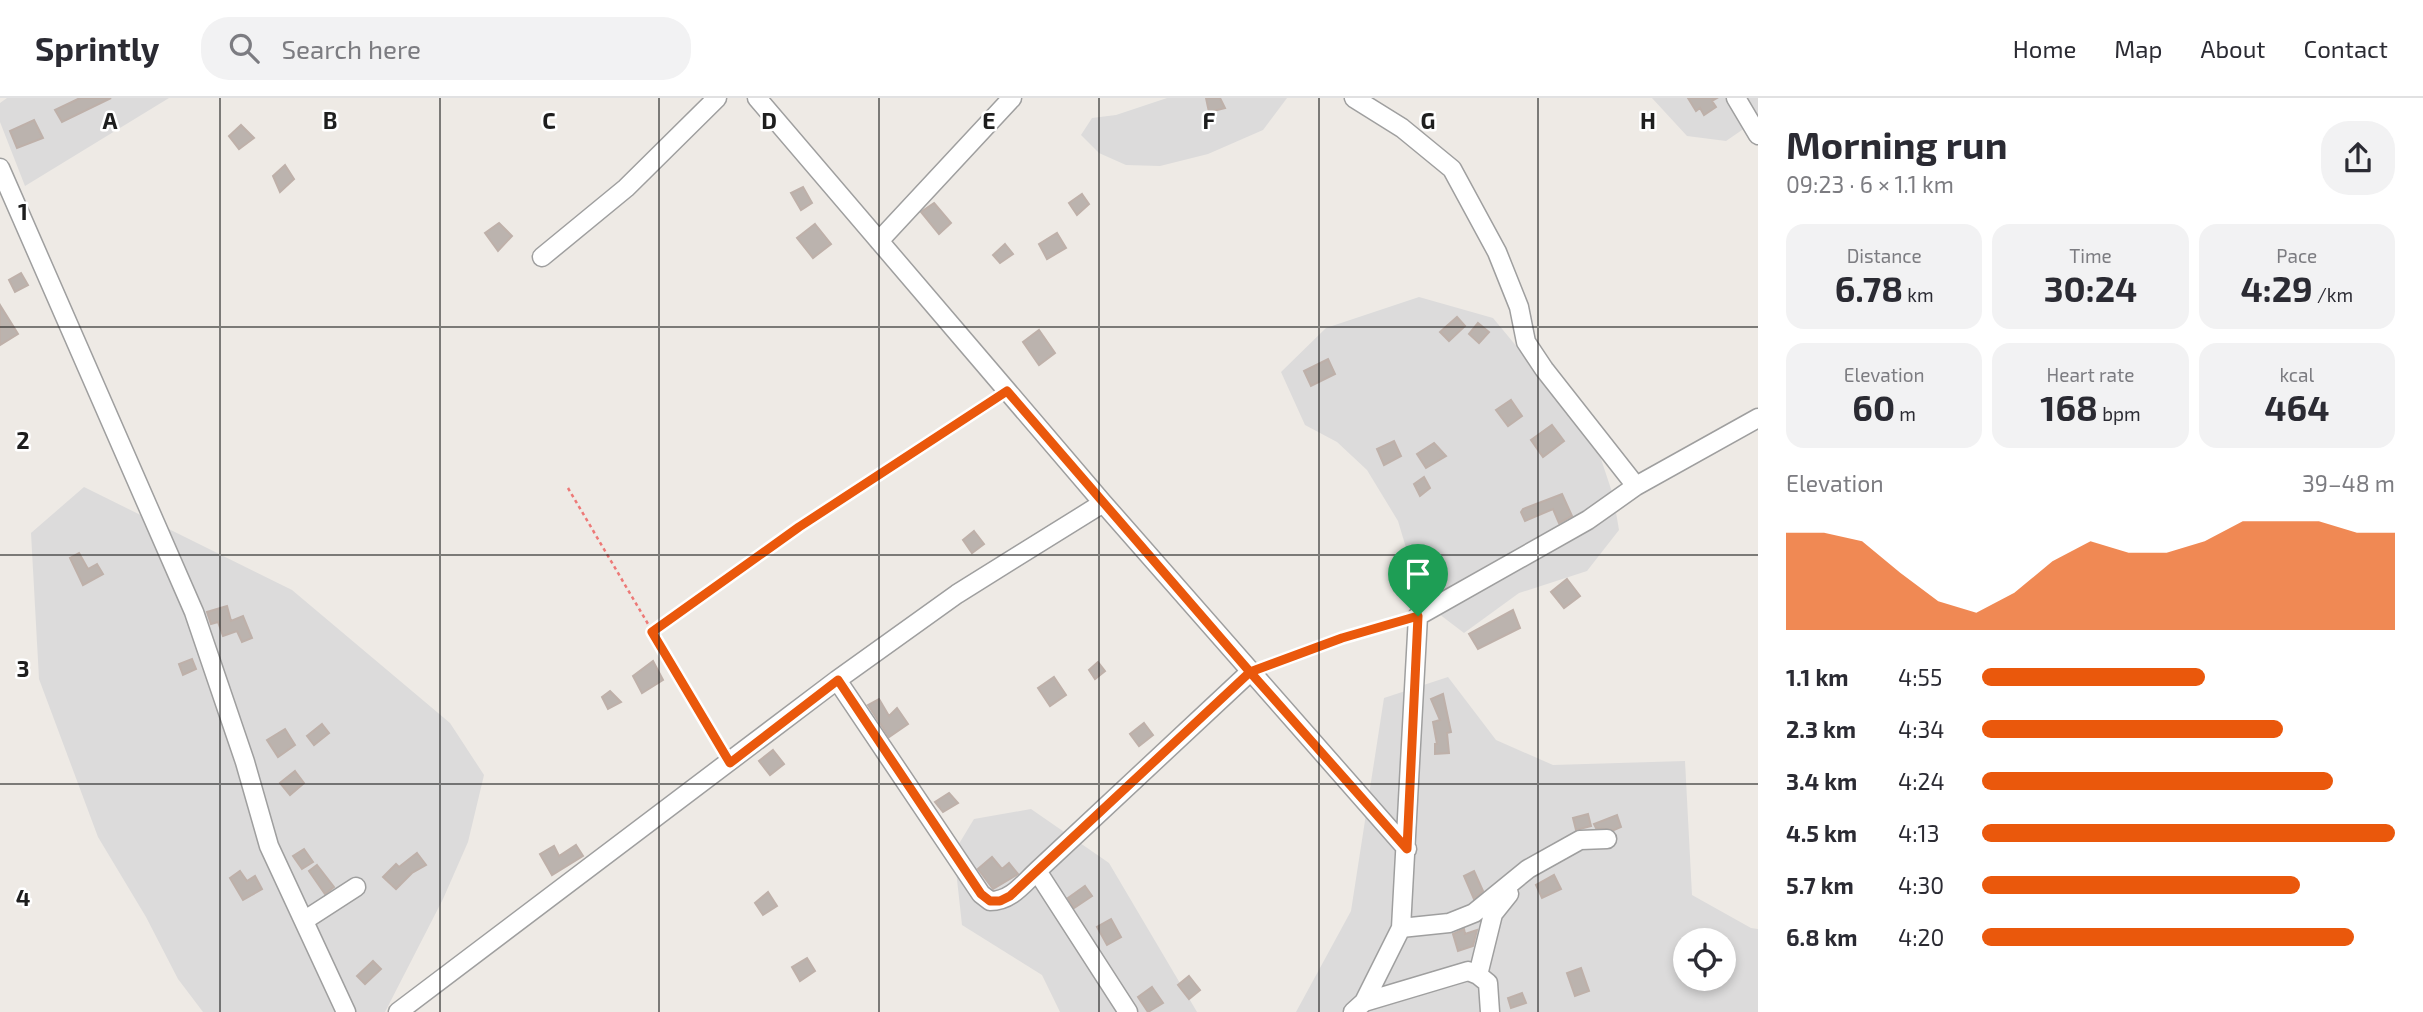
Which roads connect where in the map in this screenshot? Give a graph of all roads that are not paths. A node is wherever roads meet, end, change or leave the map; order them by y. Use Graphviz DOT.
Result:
graph roads {
  1 [pos="717,98"];
  2 [pos="757,98"];
  3 [pos="1012,98"];
  4 [pos="1354,98"];
  5 [pos="1735,98"];
  6 [pos="1758,135"];
  7 [pos="0,168"];
  8 [pos="878,241"];
  9 [pos="542,257"];
  10 [pos="1758,418"];
  11 [pos="1636,486"];
  12 [pos="1103,503"];
  13 [pos="1250,672"];
  14 [pos="838,680"];
  15 [pos="1607,839"];
  16 [pos="1407,849"];
  17 [pos="1528,869"];
  18 [pos="1037,871"];
  19 [pos="356,887"];
  20 [pos="305,920"];
  21 [pos="1401,928"];
  22 [pos="1478,975"];
  23 [pos="1359,1007"];
  24 [pos="346,1012"];
  25 [pos="398,1012"];
  26 [pos="1128,1012"];
  27 [pos="1490,1012"];
  1 -- 9 [label="street"];
  2 -- 8 [label="street"];
  3 -- 8 [label="street"];
  4 -- 11 [label="street"];
  5 -- 6 [label="street"];
  7 -- 20 [label="street"];
  8 -- 12 [label="street"];
  10 -- 11 [label="street"];
  11 -- 16 [label="street"];
  12 -- 13 [label="street"];
  12 -- 14 [label="street"];
  13 -- 16 [label="street"];
  13 -- 18 [label="street"];
  14 -- 18 [label="street"];
  14 -- 25 [label="street"];
  15 -- 17 [label="street"];
  16 -- 21 [label="street"];
  17 -- 21 [label="street"];
  17 -- 22 [label="street"];
  18 -- 26 [label="street"];
  19 -- 20 [label="street"];
  20 -- 24 [label="street"];
  21 -- 23 [label="street"];
  22 -- 23 [label="street"];
  22 -- 27 [label="street"];
}
